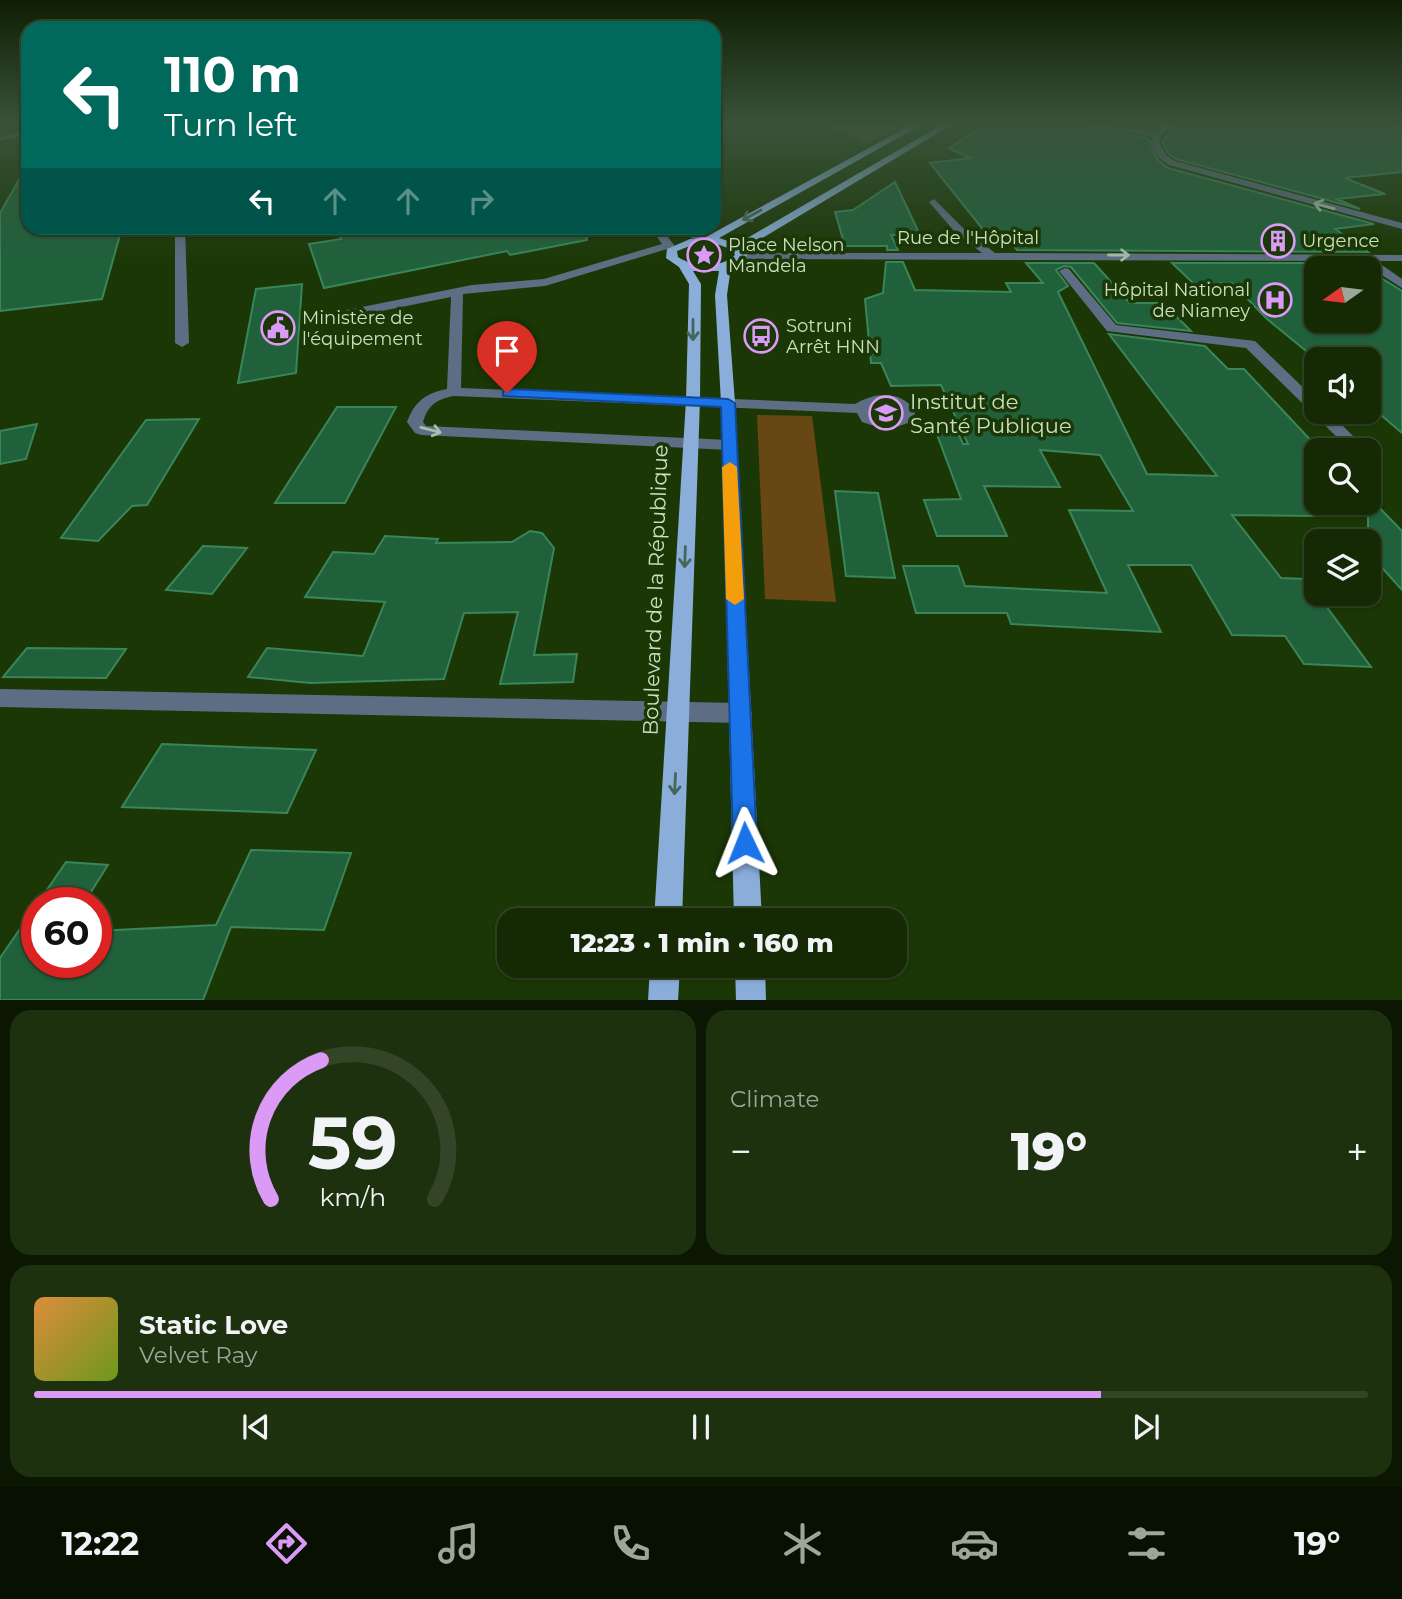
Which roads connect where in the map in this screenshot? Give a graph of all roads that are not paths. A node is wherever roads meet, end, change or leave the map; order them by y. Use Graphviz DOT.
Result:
graph roads {
  1 [pos="833,171"];
  2 [pos="874,171"];
  3 [pos="1194,171"];
  4 [pos="934,202"];
  5 [pos="1402,228"];
  6 [pos="721,232"];
  7 [pos="180,235"];
  8 [pos="661,235"];
  9 [pos="694,235"];
  10 [pos="715,235"];
  11 [pos="706,240"];
  12 [pos="675,253"];
  13 [pos="991,255"];
  14 [pos="735,257"];
  15 [pos="1304,257"];
  16 [pos="1381,258"];
  17 [pos="1402,258"];
  18 [pos="1381,270"];
  19 [pos="1065,271"];
  20 [pos="1402,284"];
  21 [pos="457,292"];
  22 [pos="347,314"];
  23 [pos="182,343"];
  24 [pos="454,392"];
  25 [pos="1304,396"];
  26 [pos="694,400"];
  27 [pos="728,403"];
  28 [pos="861,409"];
  29 [pos="1332,424"];
  30 [pos="1347,438"];
  31 [pos="689,443"];
  32 [pos="729,445"];
  33 [pos="0,698"];
  34 [pos="679,710"];
  35 [pos="740,713"];
  36 [pos="669,908"];
  37 [pos="748,908"];
  38 [pos="664,978"];
  39 [pos="750,978"];
  40 [pos="663,1000"];
  41 [pos="751,1000"];
  1 -- 6 [label="main road, one-way"];
  2 -- 14 [label="main road"];
  5 -- 3 [label="street, one-way"];
  4 -- 13 [label="street"];
  7 -- 23 [label="street"];
  8 -- 12 [label="street"];
  9 -- 11 [label="street"];
  10 -- 11 [label="main road, one-way"];
  11 -- 12 [label="main road"];
  11 -- 14 [label="main road"];
  12 -- 14 [label="main road"];
  12 -- 21 [label="street"];
  12 -- 26 [label="main road, Boulevard de la République, one-way"];
  13 -- 14 [label="street, Rue de l'Hôpital"];
  13 -- 15 [label="street, Rue de l'Hôpital, one-way"];
  14 -- 27 [label="main road"];
  16 -- 17 [label="street, Rue de l'Hôpital"];
  18 -- 20 [label="street"];
  19 -- 25 [label="street"];
  21 -- 22 [label="street"];
  21 -- 24 [label="street"];
  24 -- 26 [label="street"];
  24 -- 31 [label="street, one-way"];
  26 -- 27 [label="street"];
  26 -- 31 [label="main road, Boulevard de la République"];
  27 -- 28 [label="street"];
  27 -- 32 [label="main road"];
  29 -- 30 [label="street"];
  31 -- 32 [label="street"];
  31 -- 34 [label="main road, Boulevard de la République, one-way"];
  32 -- 35 [label="main road"];
  33 -- 34 [label="street"];
  34 -- 35 [label="street"];
  34 -- 36 [label="main road, Boulevard de la République, one-way"];
  35 -- 37 [label="main road"];
  38 -- 40 [label="main road"];
  39 -- 41 [label="main road"];
}
